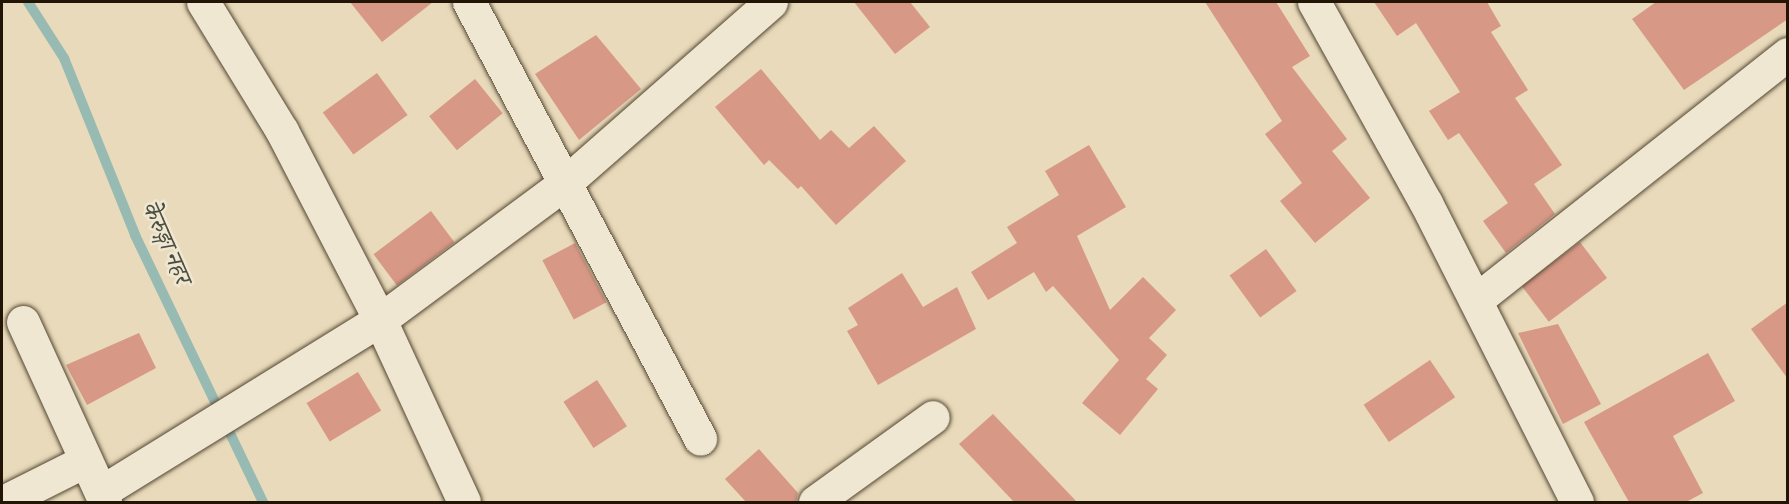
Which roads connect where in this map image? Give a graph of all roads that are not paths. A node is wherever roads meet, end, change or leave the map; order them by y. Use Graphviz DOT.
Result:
graph roads {
  1 [pos="203,2"];
  2 [pos="469,2"];
  3 [pos="771,2"];
  4 [pos="1314,2"];
  5 [pos="1788,54"];
  6 [pos="565,183"];
  7 [pos="1476,300"];
  8 [pos="380,320"];
  9 [pos="23,322"];
  10 [pos="933,417"];
  11 [pos="700,439"];
  12 [pos="85,461"];
  13 [pos="103,497"];
  14 [pos="3,502"];
  15 [pos="464,502"];
  16 [pos="815,502"];
  17 [pos="1577,502"];
  1 -- 8 [label="street"];
  2 -- 6 [label="street"];
  3 -- 6 [label="street"];
  4 -- 7 [label="street"];
  5 -- 7 [label="street"];
  6 -- 8 [label="street"];
  6 -- 11 [label="street"];
  7 -- 17 [label="street"];
  8 -- 13 [label="street"];
  8 -- 15 [label="street"];
  9 -- 12 [label="street"];
  10 -- 16 [label="street"];
  12 -- 13 [label="street"];
  12 -- 14 [label="street"];
}
